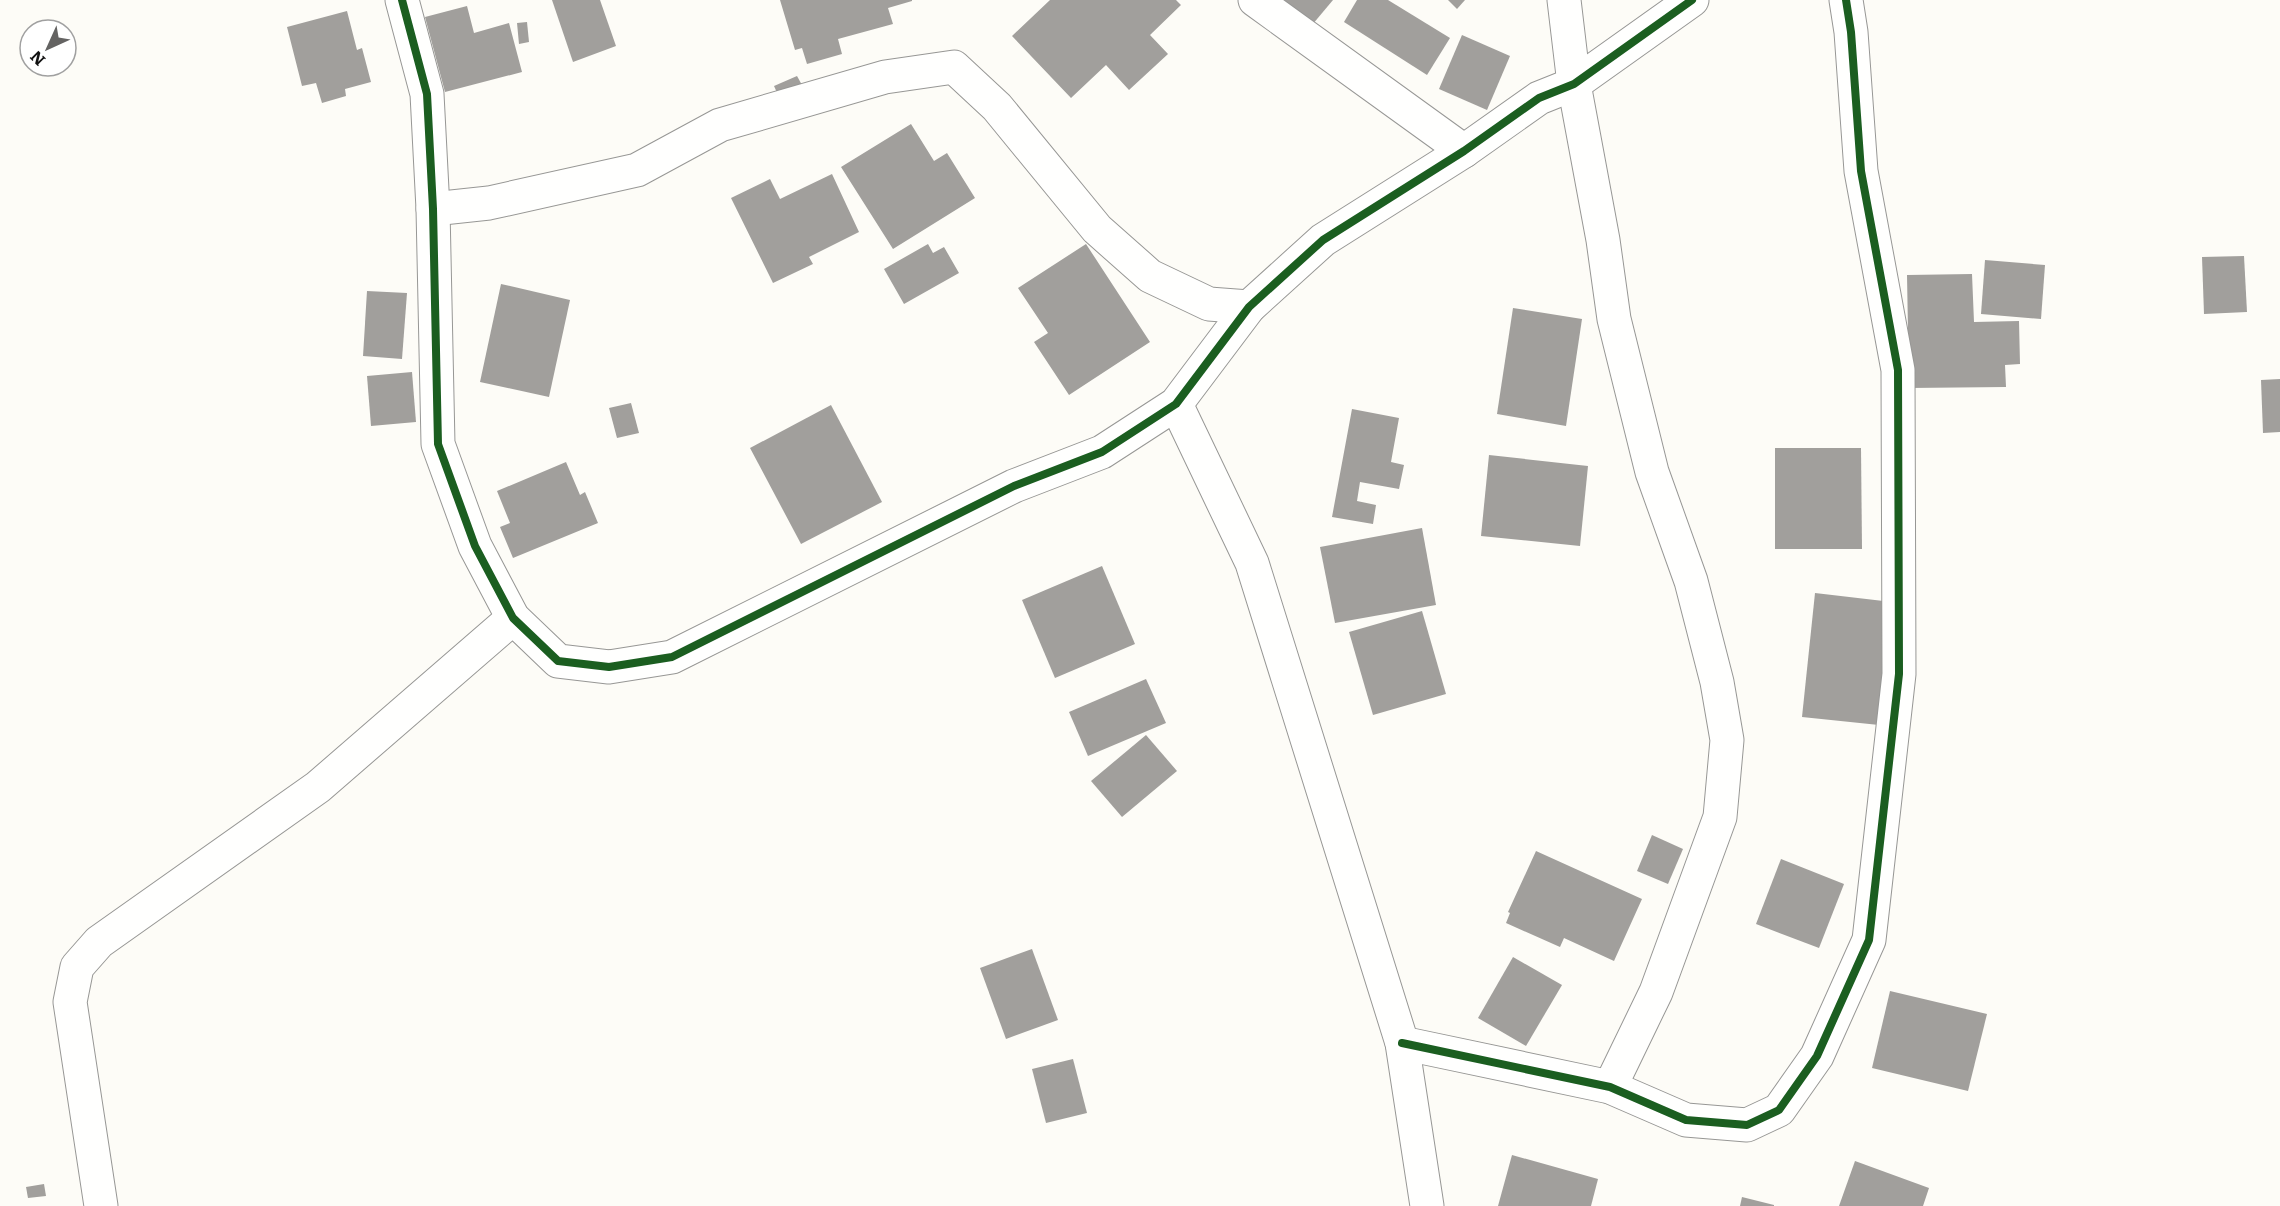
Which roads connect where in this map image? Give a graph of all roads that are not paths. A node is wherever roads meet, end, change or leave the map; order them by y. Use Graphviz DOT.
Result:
graph roads {
  1 [pos="402,0"];
  2 [pos="1255,0"];
  3 [pos="1564,0"];
  4 [pos="1692,0"];
  5 [pos="1845,0"];
  6 [pos="1574,84"];
  7 [pos="1464,151"];
  8 [pos="433,209"];
  9 [pos="1249,307"];
  10 [pos="1176,404"];
  11 [pos="513,618"];
  12 [pos="1402,1043"];
  13 [pos="1611,1087"];
  14 [pos="101,1206"];
  15 [pos="1427,1206"];
  1 -- 8 [label="street"];
  2 -- 7 [label="street"];
  3 -- 6 [label="street"];
  4 -- 6 [label="street"];
  5 -- 13 [label="street"];
  6 -- 7 [label="street"];
  6 -- 13 [label="street"];
  7 -- 9 [label="street"];
  8 -- 9 [label="street"];
  8 -- 11 [label="street"];
  9 -- 10 [label="street"];
  10 -- 11 [label="street"];
  10 -- 12 [label="street"];
  11 -- 14 [label="street"];
  12 -- 13 [label="street"];
  12 -- 15 [label="street"];
}
